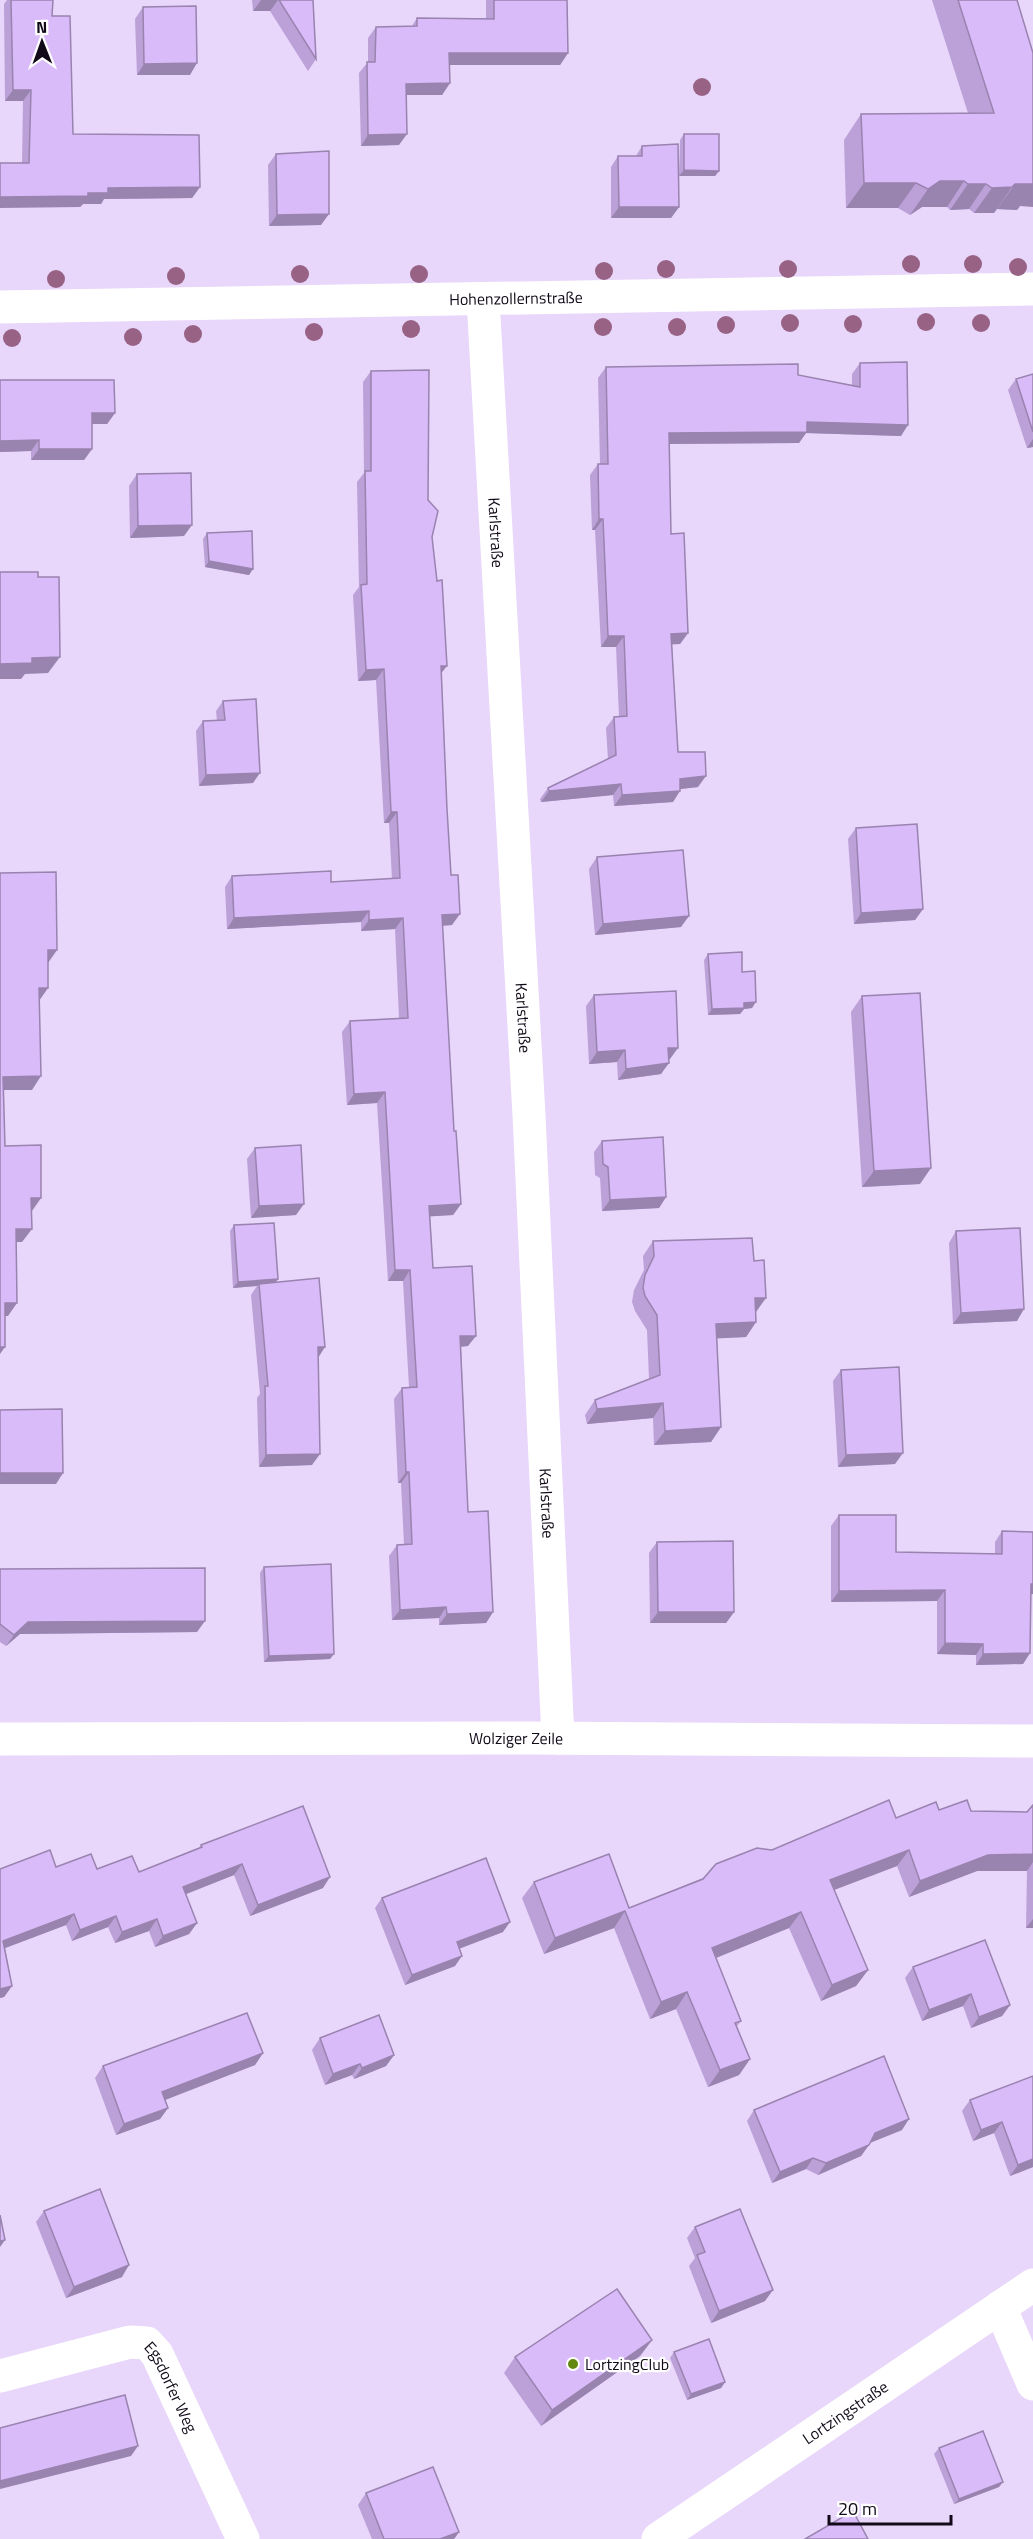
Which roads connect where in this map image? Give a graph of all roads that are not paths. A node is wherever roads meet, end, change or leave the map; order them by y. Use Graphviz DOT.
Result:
graph roads {
  1 [pos="1033,289"];
  2 [pos="483,299"];
  3 [pos="0,307"];
  4 [pos="558,1738"];
  5 [pos="0,1739"];
  6 [pos="1033,1741"];
  7 [pos="1033,2285"];
  8 [pos="1000,2307"];
  9 [pos="0,2376"];
  10 [pos="1033,2384"];
  11 [pos="243,2539"];
  12 [pos="658,2539"];
  1 -- 2 [label="street, Hohenzollernstraße"];
  2 -- 3 [label="street, Hohenzollernstraße"];
  2 -- 4 [label="street, Karlstraße"];
  4 -- 5 [label="street, Wolziger Zeile"];
  4 -- 6 [label="street, Wolziger Zeile"];
  7 -- 8 [label="street, Lortzingstraße"];
  8 -- 10 [label="street"];
  8 -- 12 [label="street, Lortzingstraße"];
  9 -- 11 [label="street, Egsdorfer Weg"];
}
